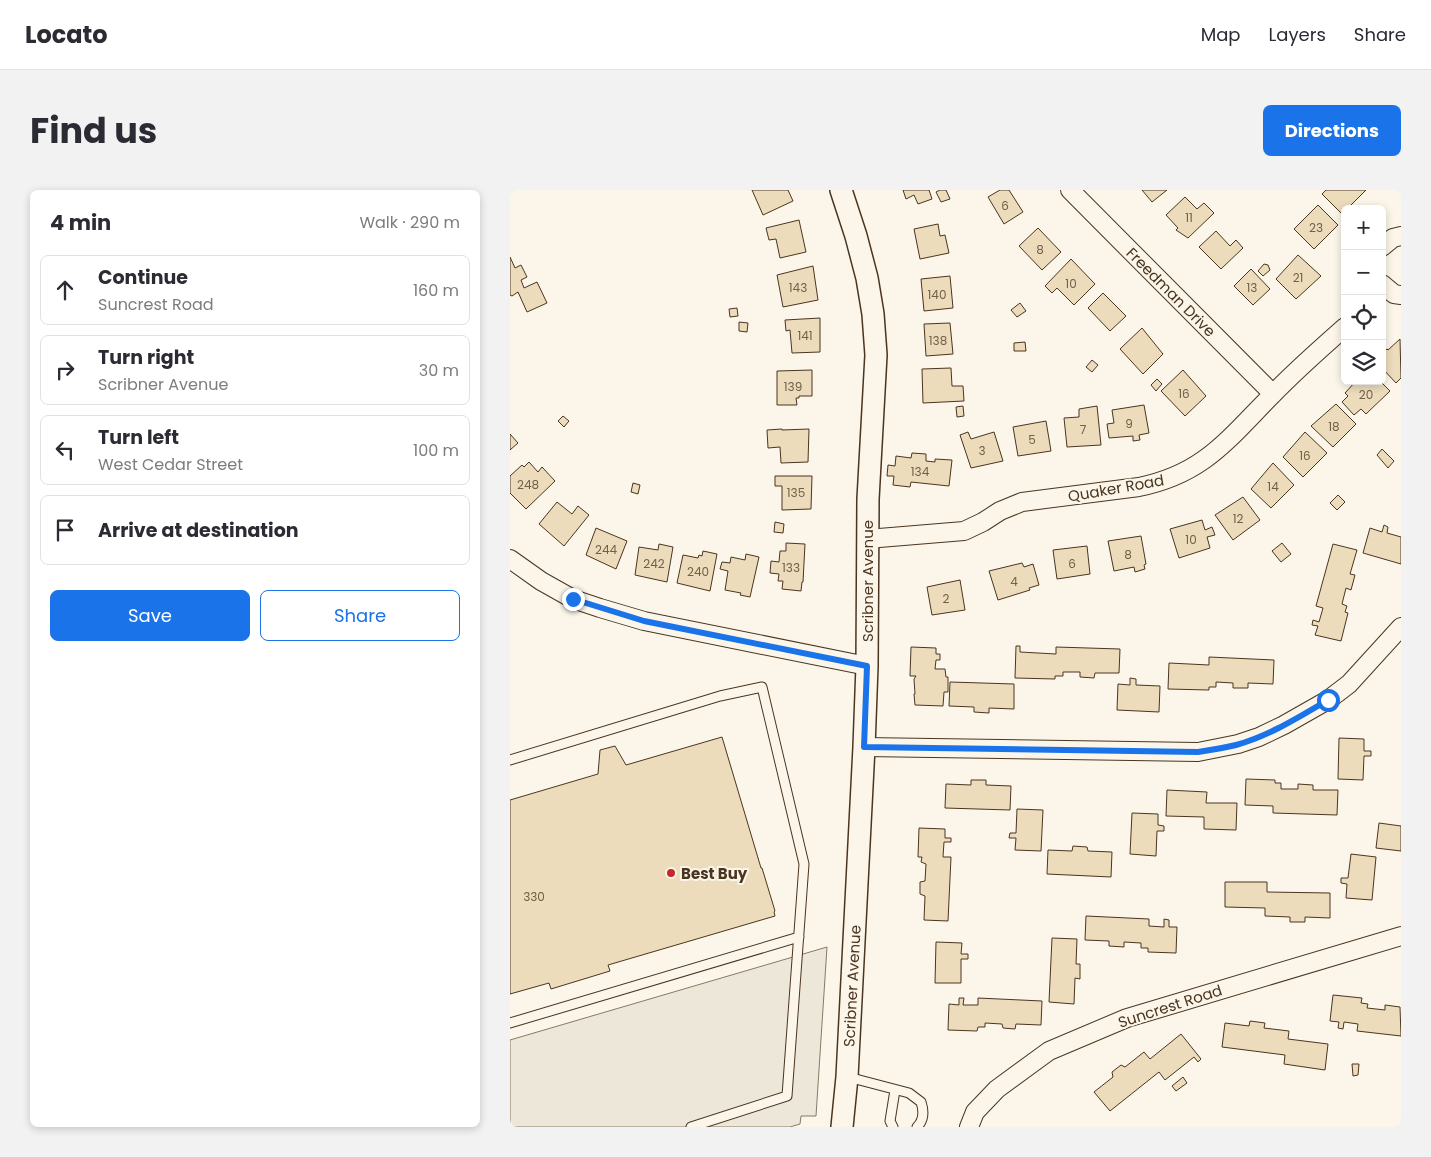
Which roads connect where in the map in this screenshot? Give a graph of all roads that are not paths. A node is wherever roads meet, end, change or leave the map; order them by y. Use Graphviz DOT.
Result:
graph roads {
  1 [pos="841,190"];
  2 [pos="1070,190"];
  3 [pos="1401,236"];
  4 [pos="1386,245"];
  5 [pos="1341,331"];
  6 [pos="1273,394"];
  7 [pos="867,539"];
  8 [pos="510,559"];
  9 [pos="1401,627"];
  10 [pos="867,666"];
  11 [pos="864,747"];
  12 [pos="510,760"];
  13 [pos="1401,936"];
  14 [pos="799,937"];
  15 [pos="510,1023"];
  16 [pos="848,1077"];
  17 [pos="895,1090"];
  18 [pos="691,1127"];
  19 [pos="842,1127"];
  20 [pos="893,1127"];
  21 [pos="917,1127"];
  22 [pos="969,1127"];
  1 -- 7 [label="street, Scribner Avenue"];
  2 -- 6 [label="street, Freedman Drive"];
  3 -- 4 [label="street"];
  5 -- 6 [label="street, Quaker Road"];
  6 -- 7 [label="street, Quaker Road"];
  7 -- 10 [label="street, Scribner Avenue"];
  8 -- 10 [label="street"];
  9 -- 11 [label="street"];
  10 -- 11 [label="street, Scribner Avenue"];
  11 -- 16 [label="street, Scribner Avenue"];
  12 -- 14 [label="lane"];
  13 -- 22 [label="street, Suncrest Road"];
  14 -- 15 [label="lane"];
  14 -- 18 [label="lane"];
  16 -- 17 [label="lane"];
  16 -- 19 [label="street, Scribner Avenue"];
  17 -- 20 [label="lane"];
  17 -- 21 [label="lane"];
}
